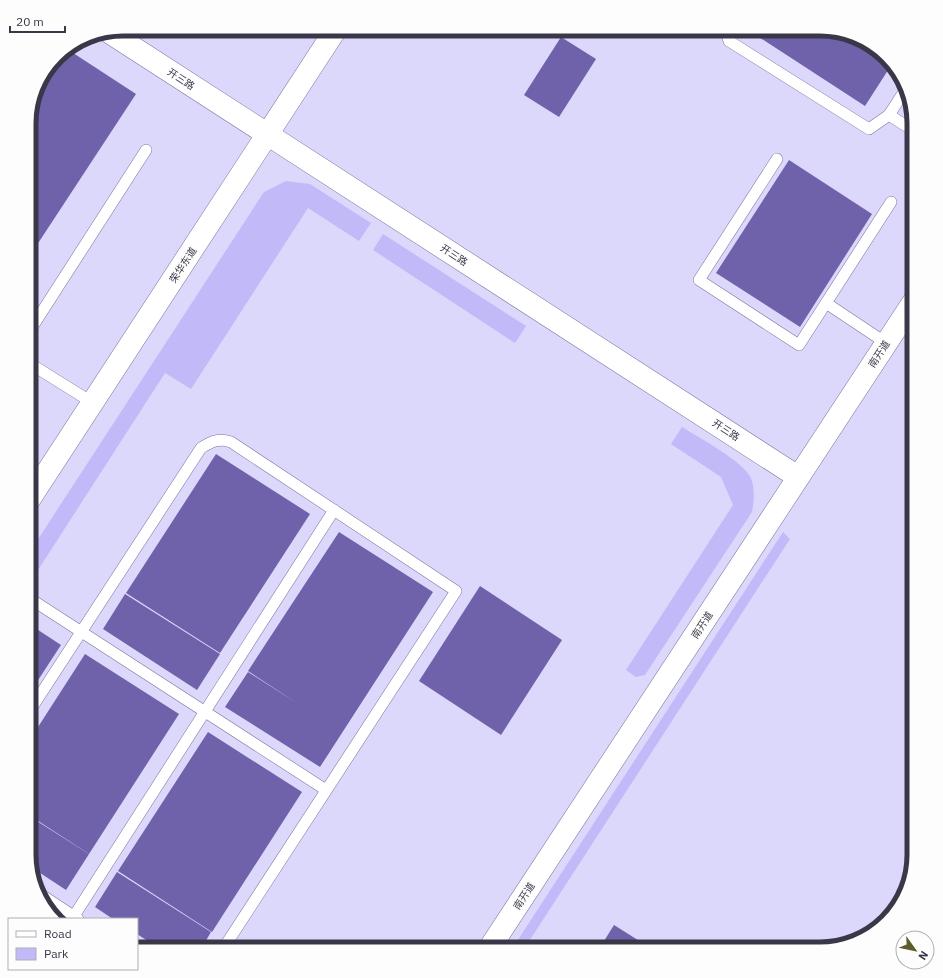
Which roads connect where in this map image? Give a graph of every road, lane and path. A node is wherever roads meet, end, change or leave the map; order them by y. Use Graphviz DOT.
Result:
graph roads {
  1 [pos="116,36"];
  2 [pos="332,36"];
  3 [pos="727,36"];
  4 [pos="902,95"];
  5 [pos="889,115"];
  6 [pos="907,127"];
  7 [pos="268,135"];
  8 [pos="146,150"];
  9 [pos="777,159"];
  10 [pos="891,202"];
  11 [pos="826,303"];
  12 [pos="907,312"];
  13 [pos="36,321"];
  14 [pos="886,343"];
  15 [pos="36,367"];
  16 [pos="93,403"];
  17 [pos="798,477"];
  18 [pos="36,489"];
  19 [pos="334,510"];
  20 [pos="36,602"];
  21 [pos="82,632"];
  22 [pos="36,701"];
  23 [pos="205,712"];
  24 [pos="326,790"];
  25 [pos="49,900"];
  26 [pos="76,918"];
  27 [pos="228,942"];
  28 [pos="494,942"];
  1 -- 7 [label="street, 开三路"];
  2 -- 7 [label="street, 荣华东道"];
  3 -- 5 [label="lane"];
  4 -- 5 [label="lane"];
  5 -- 6 [label="lane"];
  7 -- 16 [label="street, 荣华东道"];
  7 -- 17 [label="street, 开三路"];
  8 -- 13 [label="lane"];
  9 -- 11 [label="lane"];
  10 -- 11 [label="lane"];
  11 -- 14 [label="lane"];
  12 -- 14 [label="street, 南开道"];
  14 -- 17 [label="street, 南开道"];
  15 -- 16 [label="lane"];
  16 -- 18 [label="street, 荣华东道"];
  17 -- 28 [label="street, 南开道"];
  19 -- 21 [label="lane"];
  19 -- 23 [label="lane"];
  19 -- 24 [label="lane"];
  20 -- 21 [label="lane"];
  21 -- 22 [label="lane"];
  21 -- 23 [label="lane"];
  23 -- 24 [label="lane"];
  23 -- 26 [label="lane"];
  24 -- 27 [label="lane"];
  25 -- 26 [label="lane"];
}
